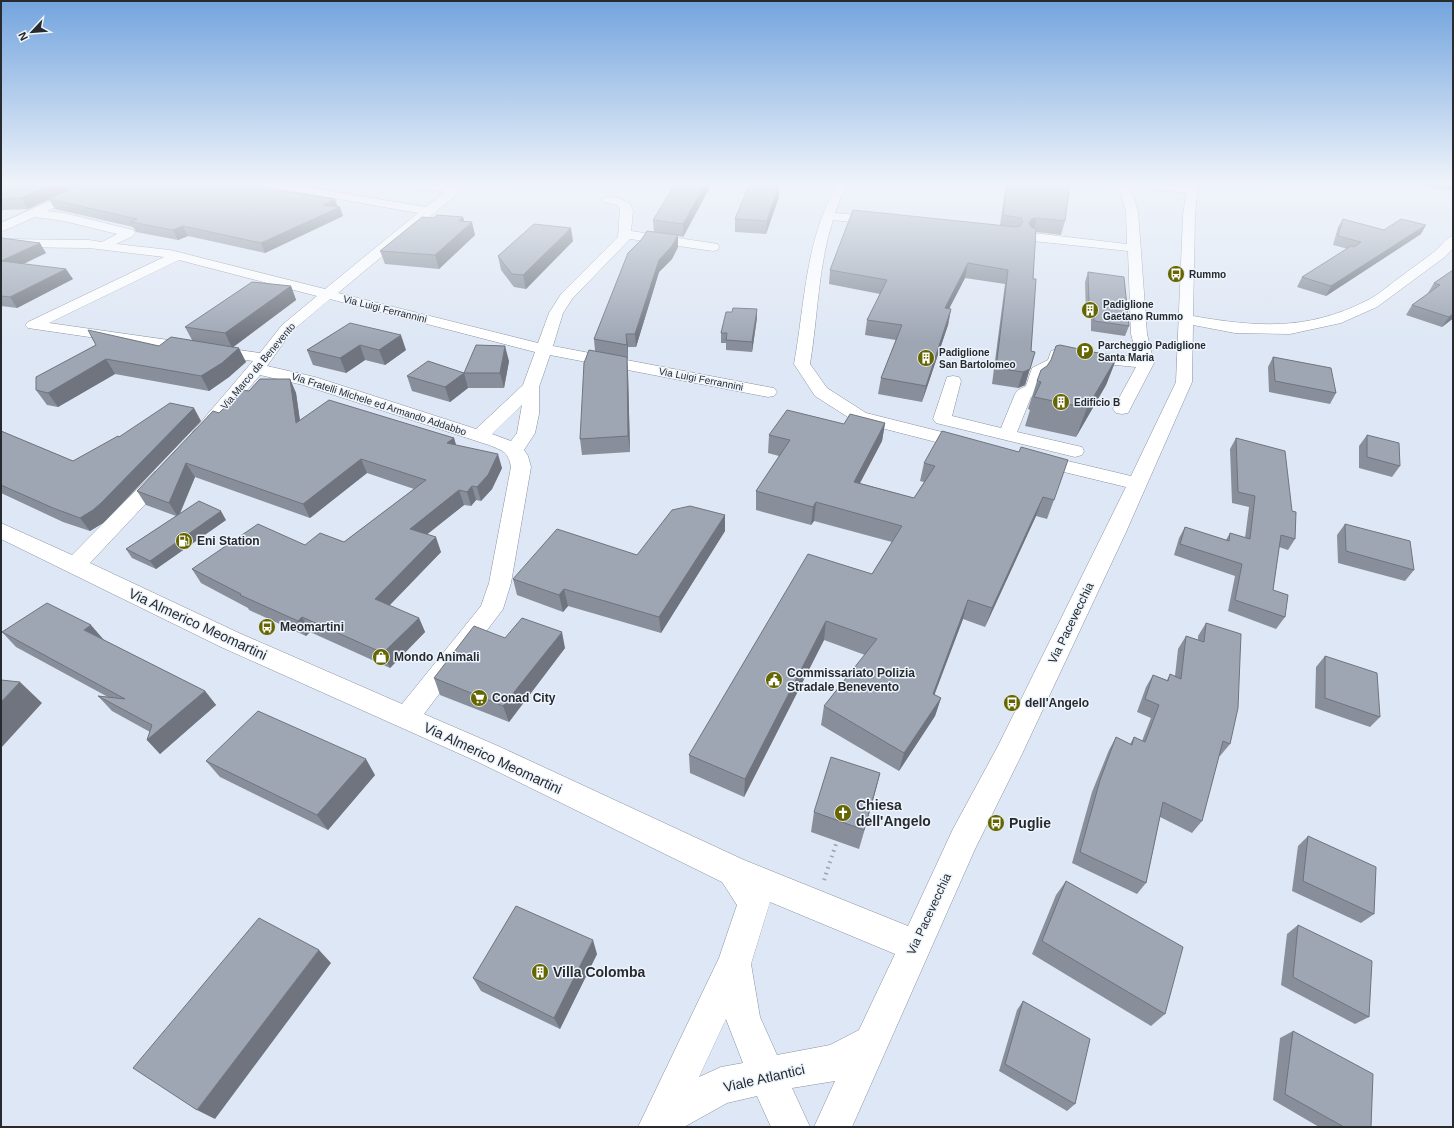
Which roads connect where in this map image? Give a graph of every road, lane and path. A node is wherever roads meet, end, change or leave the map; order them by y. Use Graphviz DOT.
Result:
graph roads {
  1 [pos="123,236"];
  2 [pos="398,236"];
  3 [pos="624,236"];
  4 [pos="635,236"];
  5 [pos="821,236"];
  6 [pos="1133,236"];
  7 [pos="1188,236"];
  8 [pos="1033,237"];
  9 [pos="1453,240"];
  10 [pos="1,243"];
  11 [pos="102,245"];
  12 [pos="713,247"];
  13 [pos="1133,248"];
  14 [pos="177,256"];
  15 [pos="328,294"];
  16 [pos="1186,319"];
  17 [pos="543,349"];
  18 [pos="1146,363"];
  19 [pos="260,364"];
  20 [pos="953,381"];
  21 [pos="530,387"];
  22 [pos="768,392"];
  23 [pos="1122,410"];
  24 [pos="1007,435"];
  25 [pos="479,436"];
  26 [pos="192,444"];
  27 [pos="985,448"];
  28 [pos="515,449"];
  29 [pos="1075,451"];
  30 [pos="1023,457"];
  31 [pos="171,465"];
  32 [pos="1138,484"];
  33 [pos="1,530"];
  34 [pos="74,565"];
  35 [pos="406,718"];
  36 [pos="837,841"];
  37 [pos="733,871"];
  38 [pos="816,905"];
  39 [pos="915,946"];
  40 [pos="734,964"];
  41 [pos="870,1043"];
  42 [pos="767,1076"];
  43 [pos="659,1123"];
  44 [pos="791,1127"];
  45 [pos="834,1127"];
  1 -- 11 [label="street"];
  2 -- 15 [label="street, Via Marco da Benevento"];
  3 -- 17 [label="street, Via Fratelli Michele ed Armando Addabbo"];
  4 -- 12 [label="street"];
  5 -- 27 [label="street"];
  6 -- 13 [label="street"];
  7 -- 16 [label="street, Via Pacevecchia"];
  8 -- 13 [label="street"];
  9 -- 16 [label="street"];
  10 -- 11 [label="street, Via Luigi Ferrannini"];
  11 -- 14 [label="street, Via Luigi Ferrannini"];
  13 -- 18 [label="street"];
  14 -- 15 [label="street, Via Luigi Ferrannini"];
  14 -- 19 [label="street, Via Fratelli Michele ed Armando Addabbo"];
  15 -- 17 [label="street, Via Luigi Ferrannini"];
  15 -- 19 [label="street, Via Marco da Benevento"];
  16 -- 32 [label="street, Via Pacevecchia"];
  17 -- 21 [label="street, Via Fratelli Michele ed Armando Addabbo"];
  17 -- 22 [label="street, Via Luigi Ferrannini"];
  18 -- 23 [label="street"];
  18 -- 24 [label="street"];
  19 -- 25 [label="street, Via Fratelli Michele ed Armando Addabbo"];
  19 -- 26 [label="street, Via Marco da Benevento"];
  20 -- 24 [label="street"];
  21 -- 25 [label="street, Via Fratelli Michele ed Armando Addabbo"];
  21 -- 28 [label="street, Via Fratelli Michele ed Armando Addabbo"];
  24 -- 29 [label="street"];
  25 -- 28 [label="street, Via Fratelli Michele ed Armando Addabbo"];
  28 -- 35 [label="street"];
  30 -- 32 [label="street"];
  31 -- 34 [label="street"];
  32 -- 39 [label="street, Via Pacevecchia"];
  33 -- 34 [label="street, Via Almerico Meomartini"];
  34 -- 35 [label="street, Via Almerico Meomartini"];
  35 -- 37 [label="street, Via Almerico Meomartini"];
  36 -- 38 [label="path"];
  37 -- 38 [label="street, Via Almerico Meomartini"];
  37 -- 40 [label="street"];
  38 -- 39 [label="street, Via Almerico Meomartini"];
  39 -- 41 [label="street, Via Pacevecchia"];
  40 -- 42 [label="street"];
  40 -- 43 [label="street, Viale Atlantici"];
  41 -- 42 [label="street, Viale Atlantici"];
  41 -- 45 [label="street, Via Pacevecchia"];
  42 -- 43 [label="street, Viale Atlantici"];
  42 -- 44 [label="street"];
}
